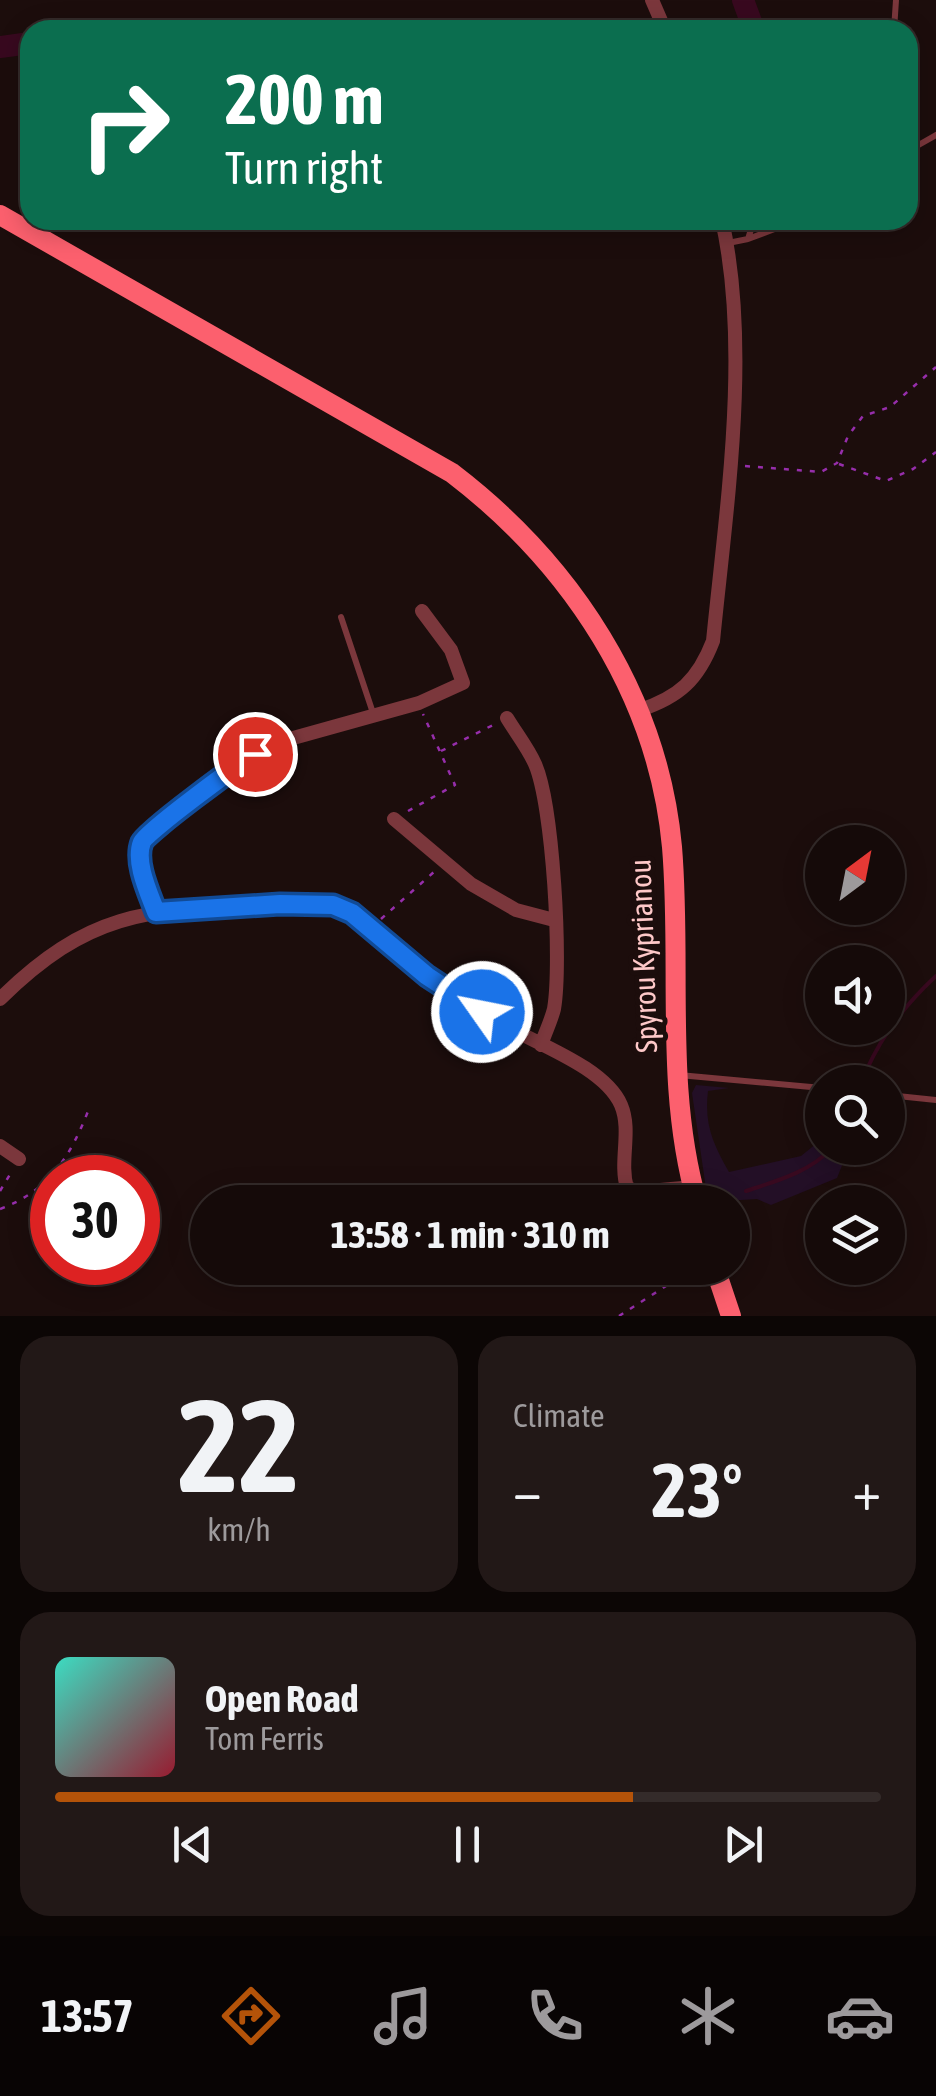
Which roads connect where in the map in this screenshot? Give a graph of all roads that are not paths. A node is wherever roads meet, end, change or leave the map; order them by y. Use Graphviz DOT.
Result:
graph roads {
  1 [pos="28,230"];
  2 [pos="724,230"];
  3 [pos="751,230"];
  4 [pos="772,230"];
  5 [pos="748,239"];
  6 [pos="727,244"];
  7 [pos="422,611"];
  8 [pos="341,617"];
  9 [pos="640,710"];
  10 [pos="374,717"];
  11 [pos="507,718"];
  12 [pos="394,819"];
  13 [pos="156,912"];
  14 [pos="554,920"];
  15 [pos="0,1000"];
  16 [pos="540,1045"];
  17 [pos="678,1074"];
  18 [pos="805,1086"];
  19 [pos="905,1097"];
  20 [pos="936,1100"];
  21 [pos="0,1146"];
  22 [pos="19,1159"];
  23 [pos="626,1185"];
  24 [pos="694,1185"];
  25 [pos="721,1285"];
  26 [pos="731,1316"];
  1 -- 9 [label="street, Spyrou Kyprianou"];
  2 -- 6 [label="street"];
  3 -- 5 [label="lane"];
  4 -- 5 [label="lane"];
  5 -- 6 [label="lane"];
  6 -- 9 [label="street"];
  7 -- 10 [label="street"];
  8 -- 10 [label="lane"];
  9 -- 17 [label="street, Spyrou Kyprianou"];
  10 -- 13 [label="street"];
  11 -- 14 [label="street"];
  12 -- 14 [label="street"];
  13 -- 15 [label="street"];
  13 -- 16 [label="street"];
  14 -- 16 [label="street"];
  16 -- 23 [label="street"];
  17 -- 18 [label="lane"];
  17 -- 24 [label="street, Spyrou Kyprianou"];
  19 -- 20 [label="lane"];
  21 -- 22 [label="street"];
  25 -- 26 [label="street"];
}
